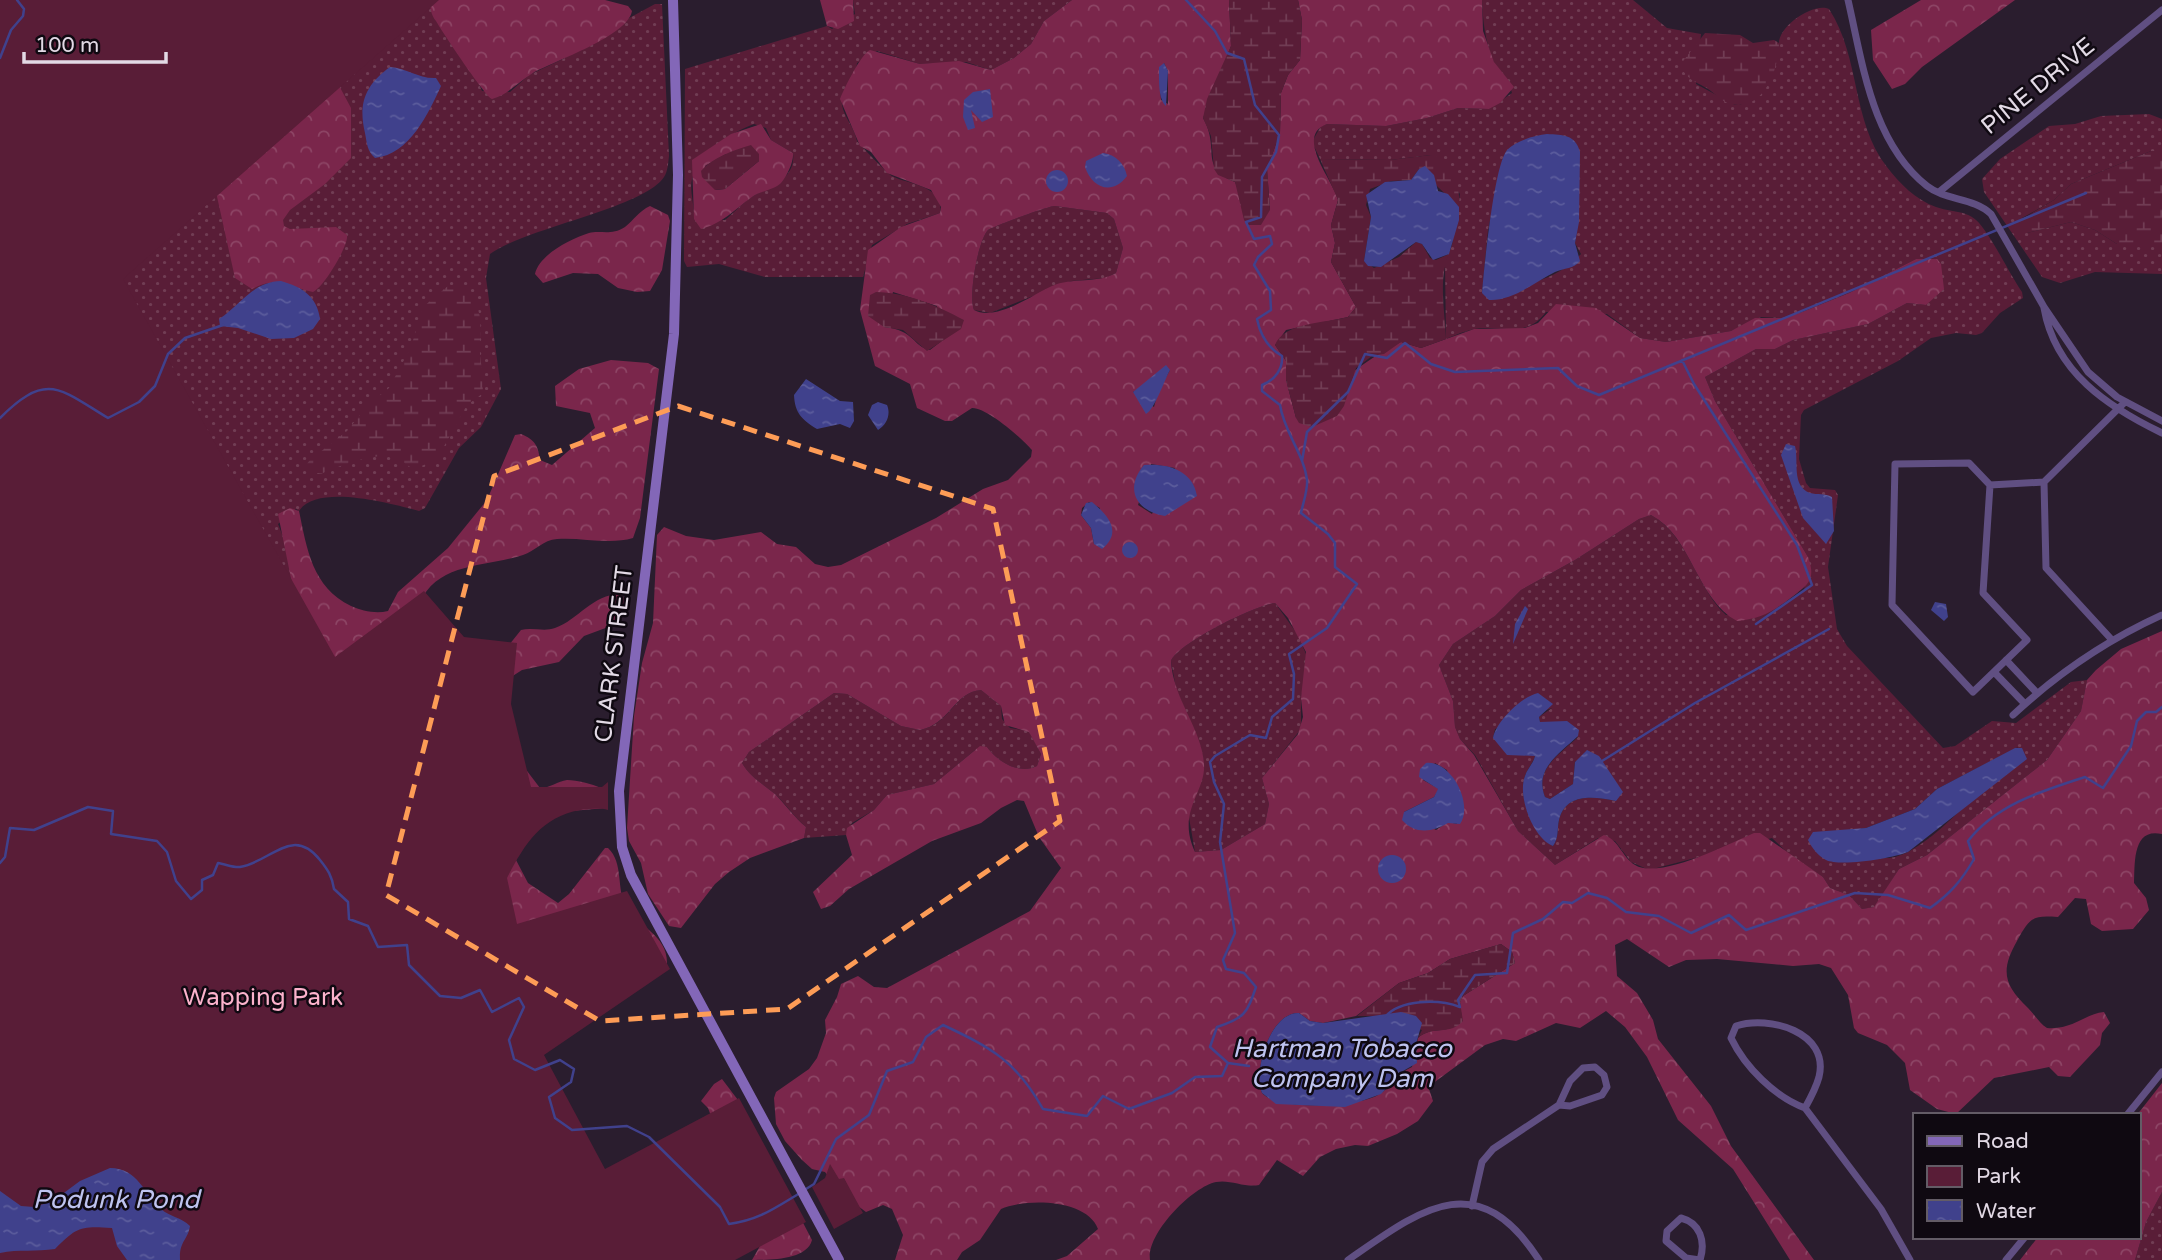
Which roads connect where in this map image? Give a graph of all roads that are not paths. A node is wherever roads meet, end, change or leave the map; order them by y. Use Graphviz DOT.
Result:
graph roads {
  1 [pos="673,0"];
  2 [pos="1848,0"];
  3 [pos="2162,10"];
  4 [pos="1939,192"];
  5 [pos="2044,307"];
  6 [pos="2125,402"];
  7 [pos="2117,410"];
  8 [pos="2162,421"];
  9 [pos="2162,433"];
  10 [pos="2044,482"];
  11 [pos="1990,485"];
  12 [pos="2162,615"];
  13 [pos="2112,640"];
  14 [pos="2006,660"];
  15 [pos="1994,672"];
  16 [pos="2037,693"];
  17 [pos="2025,704"];
  18 [pos="2013,715"];
  19 [pos="2162,1072"];
  20 [pos="1559,1105"];
  21 [pos="1805,1108"];
  22 [pos="2129,1113"];
  23 [pos="1472,1206"];
  24 [pos="2023,1239"];
  25 [pos="839,1260"];
  26 [pos="1348,1260"];
  27 [pos="1539,1260"];
  28 [pos="1700,1260"];
  29 [pos="1910,1260"];
  30 [pos="2006,1260"];
  1 -- 25 [label="main road, CLARK STREET"];
  2 -- 4 [label="street"];
  3 -- 4 [label="street, PINE DRIVE"];
  4 -- 5 [label="street"];
  5 -- 6 [label="street"];
  5 -- 7 [label="street"];
  6 -- 7 [label="street"];
  6 -- 8 [label="street"];
  7 -- 9 [label="street"];
  7 -- 10 [label="street"];
  10 -- 11 [label="street"];
  10 -- 13 [label="street"];
  11 -- 14 [label="street"];
  11 -- 15 [label="street"];
  12 -- 13 [label="street"];
  13 -- 16 [label="street"];
  14 -- 15 [label="street"];
  14 -- 16 [label="street"];
  15 -- 17 [label="street"];
  16 -- 17 [label="street"];
  17 -- 18 [label="street"];
  19 -- 22 [label="street"];
  20 -- 20 [label="street"];
  20 -- 23 [label="street"];
  21 -- 21 [label="street"];
  21 -- 29 [label="street"];
  23 -- 26 [label="street"];
  23 -- 27 [label="street"];
  24 -- 30 [label="street"];
  28 -- 28 [label="street"];
}
